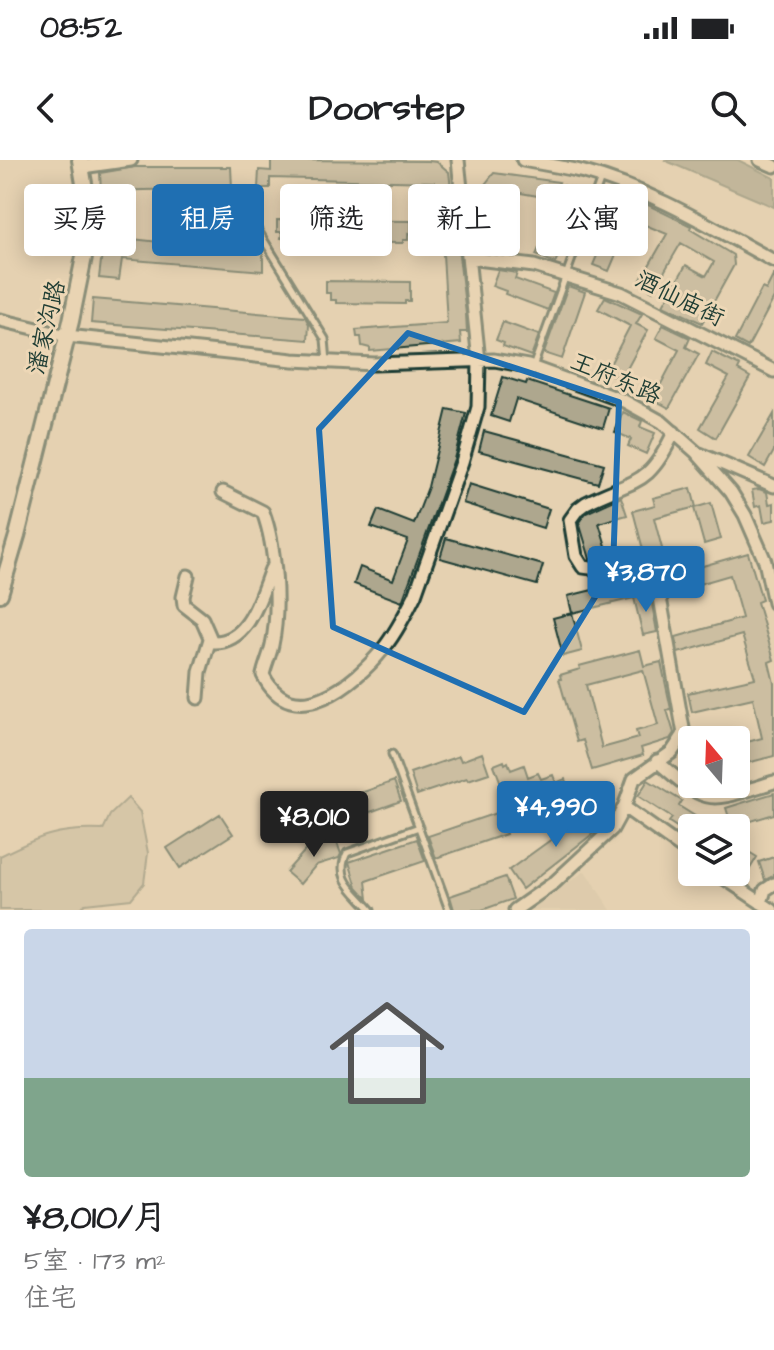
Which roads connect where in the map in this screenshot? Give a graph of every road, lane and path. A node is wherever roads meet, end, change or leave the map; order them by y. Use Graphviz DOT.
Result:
graph roads {
  1 [pos="131,160"];
  2 [pos="458,160"];
  3 [pos="523,160"];
  4 [pos="760,160"];
  5 [pos="81,163"];
  6 [pos="774,166"];
  7 [pos="601,178"];
  8 [pos="264,240"];
  9 [pos="469,258"];
  10 [pos="774,261"];
  11 [pos="566,275"];
  12 [pos="0,320"];
  13 [pos="67,336"];
  14 [pos="479,361"];
  15 [pos="327,362"];
  16 [pos="532,368"];
  17 [pos="774,371"];
  18 [pos="674,432"];
  19 [pos="696,452"];
  20 [pos="774,486"];
  21 [pos="223,492"];
  22 [pos="273,565"];
  23 [pos="188,576"];
  24 [pos="0,594"];
  25 [pos="774,603"];
  26 [pos="210,639"];
  27 [pos="198,698"];
  28 [pos="392,754"];
  29 [pos="657,761"];
  30 [pos="774,782"];
  31 [pos="624,807"];
  32 [pos="419,827"];
  33 [pos="678,845"];
  34 [pos="774,884"];
  35 [pos="736,886"];
  36 [pos="761,903"];
  37 [pos="371,910"];
  38 [pos="449,910"];
  39 [pos="515,910"];
  40 [pos="772,910"];
  1 -- 5 [label="street"];
  2 -- 9 [label="street"];
  3 -- 7 [label="street"];
  4 -- 6 [label="street"];
  5 -- 13 [label="street, 潘家沟路"];
  7 -- 10 [label="street"];
  7 -- 11 [label="lane"];
  8 -- 15 [label="lane"];
  9 -- 11 [label="street, 酒仙庙街"];
  9 -- 14 [label="street"];
  11 -- 16 [label="lane"];
  11 -- 17 [label="street, 酒仙庙街"];
  12 -- 13 [label="street, 王府东路"];
  13 -- 15 [label="street, 王府东路"];
  13 -- 24 [label="street, 潘家沟路"];
  14 -- 15 [label="street, 王府东路"];
  14 -- 16 [label="street, 王府东路"];
  14 -- 22 [label="street"];
  16 -- 18 [label="street, 王府东路"];
  18 -- 19 [label="street, 王府东路"];
  18 -- 29 [label="street"];
  19 -- 20 [label="street"];
  19 -- 25 [label="street, 王府东路"];
  21 -- 22 [label="street"];
  22 -- 26 [label="street"];
  23 -- 26 [label="street"];
  26 -- 27 [label="street"];
  28 -- 32 [label="lane"];
  29 -- 30 [label="street"];
  29 -- 31 [label="street"];
  31 -- 33 [label="street"];
  31 -- 39 [label="street"];
  32 -- 37 [label="lane"];
  32 -- 38 [label="lane"];
  34 -- 36 [label="street"];
  35 -- 36 [label="street"];
  36 -- 40 [label="street"];
}
